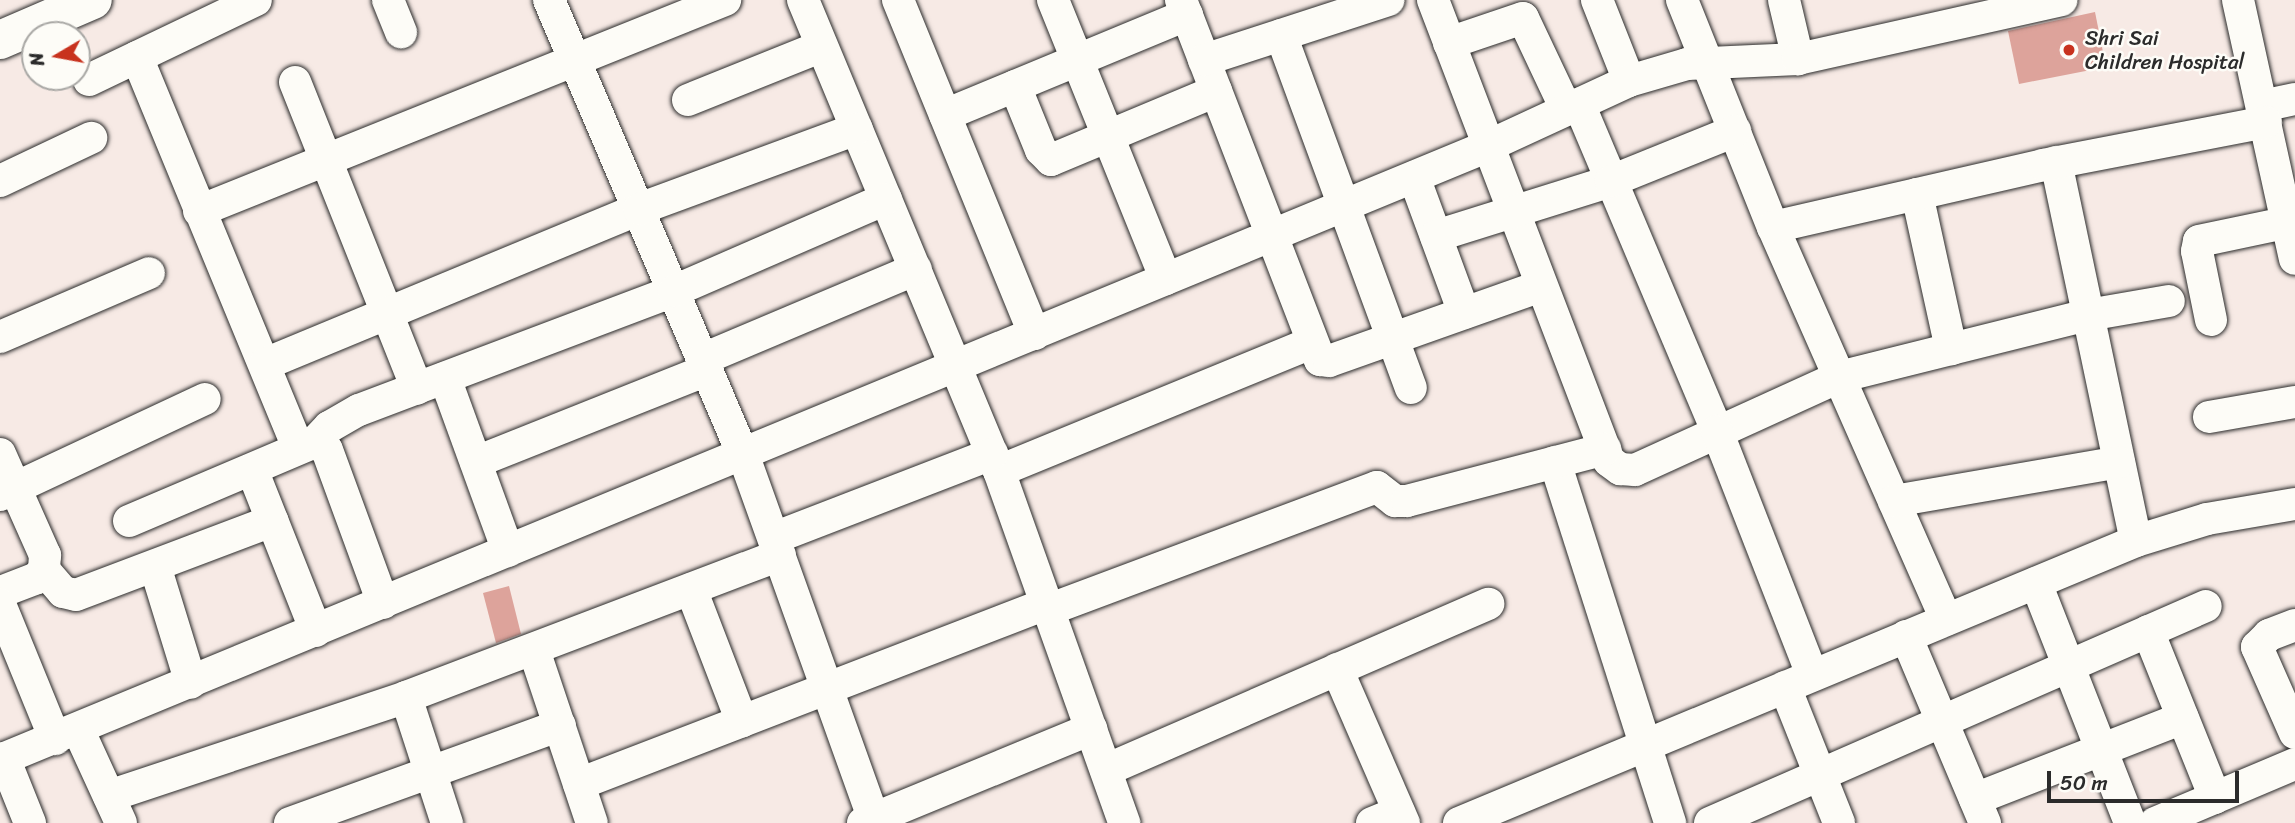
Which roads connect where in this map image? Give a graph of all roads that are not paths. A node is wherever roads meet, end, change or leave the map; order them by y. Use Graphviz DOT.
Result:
graph roads {
  1 [pos="93,0"];
  2 [pos="256,0"];
  3 [pos="388,0"];
  4 [pos="549,0"];
  5 [pos="725,0"];
  6 [pos="803,0"];
  7 [pos="898,0"];
  8 [pos="1053,0"];
  9 [pos="1390,0"];
  10 [pos="1433,0"];
  11 [pos="1597,0"];
  12 [pos="1682,0"];
  13 [pos="1784,0"];
  14 [pos="2061,0"];
  15 [pos="2238,0"];
  16 [pos="2016,5"];
  17 [pos="1184,8"];
  18 [pos="1322,10"];
  19 [pos="1942,13"];
  20 [pos="401,32"];
  21 [pos="1281,35"];
  22 [pos="0,40"];
  23 [pos="1449,43"];
  24 [pos="822,46"];
  25 [pos="137,57"];
  26 [pos="575,59"];
  27 [pos="1798,59"];
  28 [pos="1204,60"];
  29 [pos="1078,61"];
  30 [pos="1708,64"];
  31 [pos="91,79"];
  32 [pos="1629,81"];
  33 [pos="295,82"];
  34 [pos="1014,86"];
  35 [pos="1216,91"];
  36 [pos="2295,99"];
  37 [pos="688,100"];
  38 [pos="1573,107"];
  39 [pos="2264,114"];
  40 [pos="945,116"];
  41 [pos="856,129"];
  42 [pos="1735,131"];
  43 [pos="91,138"];
  44 [pos="1109,138"];
  45 [pos="1486,147"];
  46 [pos="326,159"];
  47 [pos="2056,162"];
  48 [pos="1413,177"];
  49 [pos="0,181"];
  50 [pos="1611,181"];
  51 [pos="1917,194"];
  52 [pos="886,199"];
  53 [pos="1345,205"];
  54 [pos="639,209"];
  55 [pos="199,211"];
  56 [pos="1512,211"];
  57 [pos="2291,222"];
  58 [pos="1773,227"];
  59 [pos="1271,236"];
  60 [pos="1436,236"];
  61 [pos="2295,259"];
  62 [pos="916,269"];
  63 [pos="149,273"];
  64 [pos="1166,279"];
  65 [pos="1541,286"];
  66 [pos="674,291"];
  67 [pos="2169,301"];
  68 [pos="1464,313"];
  69 [pos="388,314"];
  70 [pos="2088,315"];
  71 [pos="2211,320"];
  72 [pos="1034,334"];
  73 [pos="0,337"];
  74 [pos="1392,338"];
  75 [pos="1311,343"];
  76 [pos="1951,349"];
  77 [pos="265,364"];
  78 [pos="705,365"];
  79 [pos="956,366"];
  80 [pos="1839,377"];
  81 [pos="431,384"];
  82 [pos="1411,388"];
  83 [pos="205,399"];
  84 [pos="2295,402"];
  85 [pos="2209,417"];
  86 [pos="1717,431"];
  87 [pos="307,445"];
  88 [pos="1605,449"];
  89 [pos="0,454"];
  90 [pos="743,454"];
  91 [pos="476,462"];
  92 [pos="995,462"];
  93 [pos="1555,462"];
  94 [pos="2119,462"];
  95 [pos="253,472"];
  96 [pos="8,491"];
  97 [pos="1894,501"];
  98 [pos="2295,504"];
  99 [pos="129,521"];
  100 [pos="272,521"];
  101 [pos="2136,541"];
  102 [pos="777,547"];
  103 [pos="508,551"];
  104 [pos="155,566"];
  105 [pos="44,570"];
  106 [pos="2036,583"];
  107 [pos="691,589"];
  108 [pos="0,592"];
  109 [pos="383,603"];
  110 [pos="0,604"];
  111 [pos="1488,604"];
  112 [pos="2206,606"];
  113 [pos="1047,607"];
  114 [pos="1946,620"];
  115 [pos="2295,625"];
  116 [pos="316,631"];
  117 [pos="2148,631"];
  118 [pos="1906,636"];
  119 [pos="534,650"];
  120 [pos="2071,666"];
  121 [pos="1337,669"];
  122 [pos="1798,681"];
  123 [pos="191,683"];
  124 [pos="828,688"];
  125 [pos="406,696"];
  126 [pos="2183,718"];
  127 [pos="742,722"];
  128 [pos="1942,722"];
  129 [pos="559,725"];
  130 [pos="1091,729"];
  131 [pos="2295,733"];
  132 [pos="66,734"];
  133 [pos="1649,747"];
  134 [pos="2102,750"];
  135 [pos="2,759"];
  136 [pos="2295,764"];
  137 [pos="1106,770"];
  138 [pos="431,773"];
  139 [pos="1820,776"];
  140 [pos="579,784"];
  141 [pos="2215,797"];
  142 [pos="115,809"];
  143 [pos="1980,811"];
  144 [pos="1391,819"];
  145 [pos="870,822"];
  146 [pos="30,823"];
  147 [pos="290,823"];
  148 [pos="447,823"];
  149 [pos="592,823"];
  150 [pos="1124,823"];
  151 [pos="1459,823"];
  152 [pos="1671,823"];
  153 [pos="1710,823"];
  154 [pos="1839,823"];
  155 [pos="2130,823"];
  156 [pos="2155,823"];
  1 -- 22 [label="main road"];
  2 -- 25 [label="street"];
  3 -- 20 [label="street"];
  4 -- 26 [label="street"];
  5 -- 26 [label="street"];
  6 -- 24 [label="street"];
  7 -- 40 [label="street"];
  8 -- 29 [label="street"];
  9 -- 18 [label="street"];
  10 -- 23 [label="street"];
  11 -- 32 [label="street"];
  12 -- 30 [label="street"];
  13 -- 27 [label="street"];
  14 -- 16 [label="street"];
  15 -- 39 [label="street"];
  16 -- 19 [label="street"];
  17 -- 28 [label="street"];
  17 -- 29 [label="street"];
  18 -- 21 [label="street"];
  19 -- 27 [label="street"];
  21 -- 28 [label="street"];
  21 -- 53 [label="street"];
  23 -- 38 [label="street"];
  23 -- 45 [label="street"];
  24 -- 37 [label="street"];
  24 -- 41 [label="street"];
  25 -- 31 [label="street"];
  25 -- 55 [label="street"];
  26 -- 46 [label="street"];
  26 -- 54 [label="street"];
  27 -- 30 [label="street"];
  28 -- 35 [label="street"];
  29 -- 34 [label="street"];
  29 -- 44 [label="street"];
  30 -- 32 [label="street"];
  30 -- 42 [label="street"];
  32 -- 38 [label="street"];
  33 -- 46 [label="street"];
  34 -- 40 [label="street"];
  34 -- 44 [label="street"];
  35 -- 44 [label="street"];
  35 -- 59 [label="street"];
  36 -- 39 [label="street"];
  38 -- 45 [label="street"];
  38 -- 50 [label="street"];
  39 -- 47 [label="street"];
  39 -- 57 [label="street"];
  40 -- 72 [label="street"];
  41 -- 52 [label="street"];
  41 -- 54 [label="street"];
  42 -- 50 [label="street"];
  42 -- 58 [label="street"];
  43 -- 49 [label="street"];
  44 -- 64 [label="street"];
  45 -- 48 [label="street"];
  45 -- 56 [label="street"];
  46 -- 55 [label="street"];
  46 -- 69 [label="street"];
  47 -- 51 [label="street"];
  47 -- 70 [label="street"];
  48 -- 53 [label="street"];
  48 -- 60 [label="street"];
  50 -- 56 [label="street"];
  50 -- 86 [label="street"];
  51 -- 58 [label="street"];
  51 -- 76 [label="street"];
  52 -- 62 [label="street"];
  52 -- 66 [label="street"];
  53 -- 59 [label="street"];
  53 -- 74 [label="street"];
  54 -- 66 [label="street"];
  54 -- 69 [label="street"];
  55 -- 77 [label="street"];
  56 -- 60 [label="street"];
  56 -- 65 [label="street"];
  57 -- 61 [label="street"];
  57 -- 71 [label="street"];
  58 -- 80 [label="street"];
  59 -- 64 [label="street"];
  59 -- 75 [label="street"];
  60 -- 68 [label="street"];
  62 -- 78 [label="street"];
  62 -- 79 [label="street"];
  63 -- 73 [label="street"];
  64 -- 72 [label="street"];
  65 -- 68 [label="street"];
  65 -- 88 [label="street"];
  66 -- 78 [label="street"];
  66 -- 81 [label="street"];
  67 -- 70 [label="street"];
  68 -- 74 [label="street"];
  69 -- 77 [label="street"];
  69 -- 81 [label="street"];
  70 -- 76 [label="street"];
  70 -- 94 [label="street"];
  72 -- 79 [label="street"];
  74 -- 75 [label="street"];
  74 -- 82 [label="street"];
  75 -- 92 [label="street"];
  76 -- 80 [label="street"];
  77 -- 87 [label="street"];
  78 -- 90 [label="street"];
  78 -- 91 [label="street"];
  79 -- 90 [label="street"];
  79 -- 92 [label="street"];
  80 -- 86 [label="street"];
  80 -- 97 [label="street"];
  81 -- 87 [label="street"];
  81 -- 91 [label="street"];
  83 -- 96 [label="street"];
  84 -- 85 [label="street"];
  86 -- 88 [label="street"];
  86 -- 122 [label="street"];
  87 -- 95 [label="street"];
  87 -- 109 [label="street"];
  88 -- 93 [label="street"];
  89 -- 96 [label="street"];
  90 -- 102 [label="street"];
  90 -- 103 [label="street"];
  91 -- 103 [label="street"];
  92 -- 102 [label="street"];
  92 -- 113 [label="street"];
  93 -- 113 [label="street"];
  93 -- 133 [label="street"];
  94 -- 97 [label="street"];
  94 -- 101 [label="street"];
  95 -- 99 [label="street"];
  95 -- 100 [label="street"];
  96 -- 105 [label="street"];
  97 -- 114 [label="street"];
  98 -- 101 [label="street"];
  100 -- 104 [label="street"];
  100 -- 116 [label="street"];
  101 -- 106 [label="street"];
  102 -- 107 [label="street"];
  102 -- 124 [label="street"];
  103 -- 109 [label="street"];
  104 -- 105 [label="street"];
  104 -- 123 [label="street"];
  105 -- 108 [label="street"];
  106 -- 114 [label="street"];
  106 -- 120 [label="street"];
  107 -- 119 [label="street"];
  107 -- 127 [label="street"];
  109 -- 116 [label="street"];
  110 -- 132 [label="street"];
  111 -- 121 [label="street"];
  112 -- 117 [label="street"];
  113 -- 124 [label="street"];
  113 -- 130 [label="street"];
  114 -- 118 [label="street"];
  115 -- 131 [label="street"];
  116 -- 123 [label="street"];
  117 -- 120 [label="street"];
  117 -- 126 [label="street"];
  118 -- 122 [label="street"];
  118 -- 128 [label="street"];
  119 -- 125 [label="street"];
  119 -- 129 [label="street"];
  120 -- 128 [label="street"];
  120 -- 134 [label="street"];
  121 -- 137 [label="street"];
  121 -- 144 [label="street"];
  122 -- 133 [label="street"];
  122 -- 139 [label="street"];
  123 -- 132 [label="street"];
  124 -- 127 [label="street"];
  124 -- 145 [label="street"];
  125 -- 138 [label="street"];
  125 -- 142 [label="street"];
  126 -- 134 [label="street"];
  126 -- 141 [label="street"];
  127 -- 140 [label="street"];
  128 -- 139 [label="street"];
  128 -- 143 [label="street"];
  129 -- 138 [label="street"];
  129 -- 140 [label="street"];
  130 -- 137 [label="street"];
  130 -- 145 [label="street"];
  132 -- 135 [label="street"];
  132 -- 142 [label="street"];
  133 -- 151 [label="street"];
  133 -- 152 [label="street"];
  134 -- 143 [label="street"];
  134 -- 155 [label="street"];
  135 -- 146 [label="street"];
  136 -- 141 [label="street"];
  137 -- 150 [label="street"];
  138 -- 147 [label="street"];
  138 -- 148 [label="street"];
  139 -- 153 [label="street"];
  139 -- 154 [label="street"];
  140 -- 149 [label="street"];
  141 -- 156 [label="street"];
}
